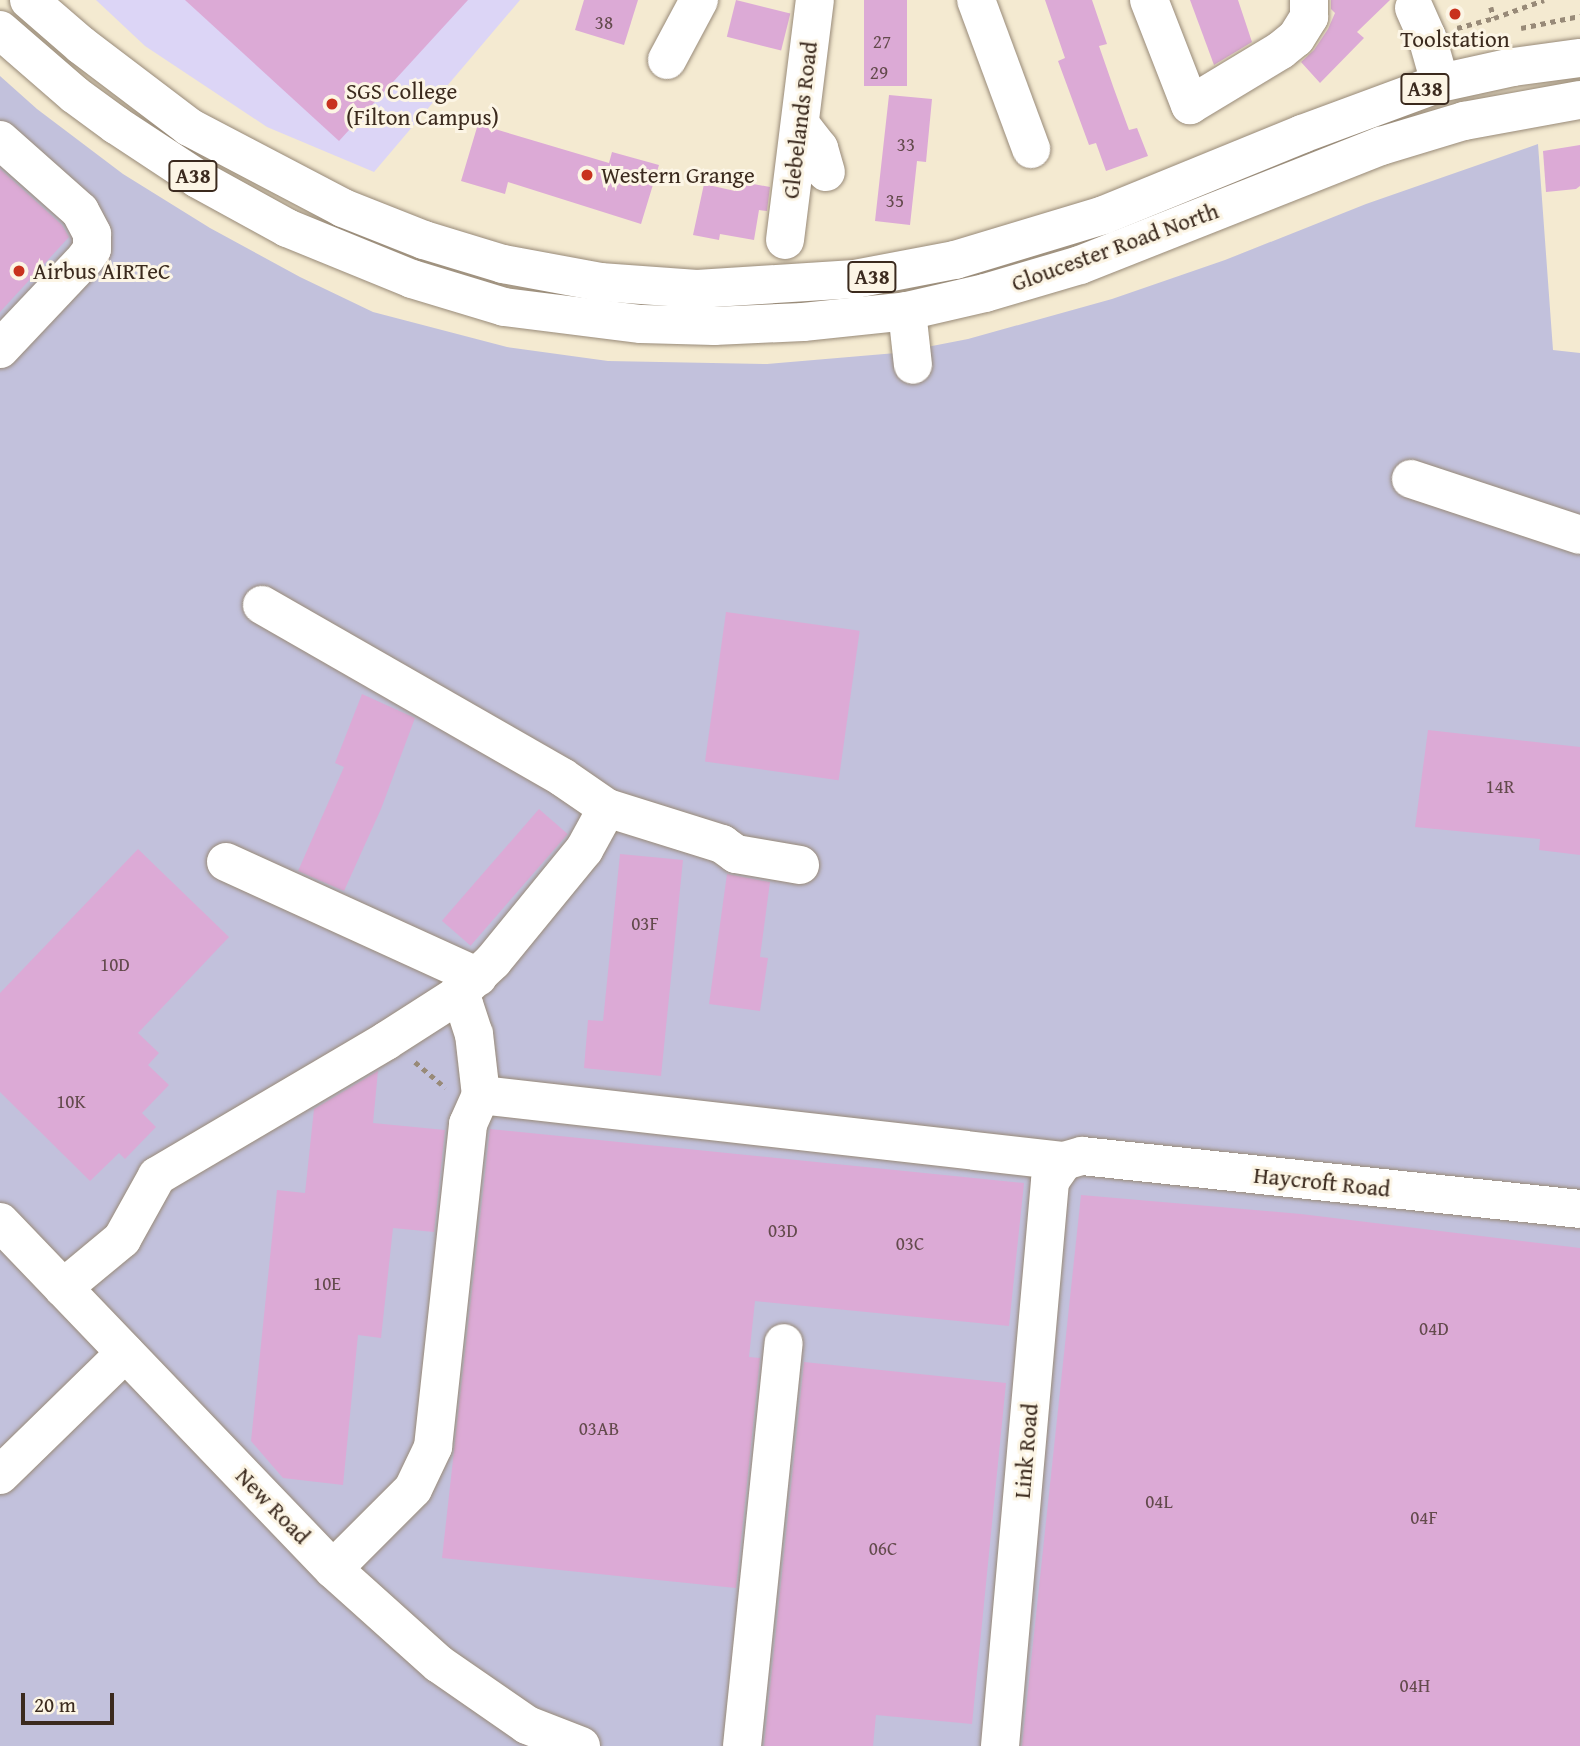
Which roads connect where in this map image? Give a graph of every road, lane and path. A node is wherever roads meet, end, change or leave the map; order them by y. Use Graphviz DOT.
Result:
graph roads {
  1 [pos="29,0"];
  2 [pos="699,0"];
  3 [pos="815,0"];
  4 [pos="976,0"];
  5 [pos="1149,0"];
  6 [pos="1309,0"];
  7 [pos="1544,0"];
  8 [pos="1490,7"];
  9 [pos="1416,29"];
  10 [pos="0,30"];
  11 [pos="1571,54"];
  12 [pos="667,60"];
  13 [pos="1440,83"];
  14 [pos="1580,100"];
  15 [pos="800,124"];
  16 [pos="0,140"];
  17 [pos="1031,149"];
  18 [pos="825,172"];
  19 [pos="785,240"];
  20 [pos="907,311"];
  21 [pos="0,349"];
  22 [pos="913,365"];
  23 [pos="1411,479"];
  24 [pos="1580,535"];
  25 [pos="262,605"];
  26 [pos="607,808"];
  27 [pos="226,862"];
  28 [pos="800,866"];
  29 [pos="467,987"];
  30 [pos="386,1041"];
  31 [pos="477,1106"];
  32 [pos="1064,1161"];
  33 [pos="1580,1209"];
  34 [pos="0,1223"];
  35 [pos="63,1288"];
  36 [pos="784,1343"];
  37 [pos="125,1353"];
  38 [pos="0,1475"];
  39 [pos="334,1569"];
  40 [pos="581,1746"];
  41 [pos="742,1746"];
  42 [pos="1000,1746"];
  1 -- 13 [label="main road, Gloucester Road North / A38"];
  2 -- 12 [label="main road"];
  3 -- 15 [label="main road, Glebelands Road"];
  4 -- 17 [label="main road"];
  5 -- 6 [label="main road"];
  7 -- 8 [label="path"];
  9 -- 13 [label="main road"];
  10 -- 20 [label="main road, Gloucester Road North / A38"];
  11 -- 13 [label="main road, Gloucester Road North / A38"];
  14 -- 20 [label="main road, Gloucester Road North / A38"];
  15 -- 18 [label="main road"];
  15 -- 19 [label="main road, Glebelands Road"];
  16 -- 21 [label="main road"];
  20 -- 22 [label="main road"];
  23 -- 24 [label="main road"];
  25 -- 26 [label="main road"];
  26 -- 28 [label="main road"];
  26 -- 29 [label="main road"];
  27 -- 29 [label="main road"];
  29 -- 30 [label="main road"];
  29 -- 31 [label="main road"];
  30 -- 31 [label="path"];
  30 -- 35 [label="main road"];
  31 -- 32 [label="main road, Haycroft Road"];
  31 -- 39 [label="main road"];
  32 -- 33 [label="main road, Haycroft Road"];
  32 -- 42 [label="main road, Link Road"];
  34 -- 35 [label="main road, New Road"];
  35 -- 37 [label="main road, New Road"];
  36 -- 41 [label="main road"];
  37 -- 38 [label="main road"];
  37 -- 39 [label="main road, New Road"];
  39 -- 40 [label="main road, New Road"];
}
